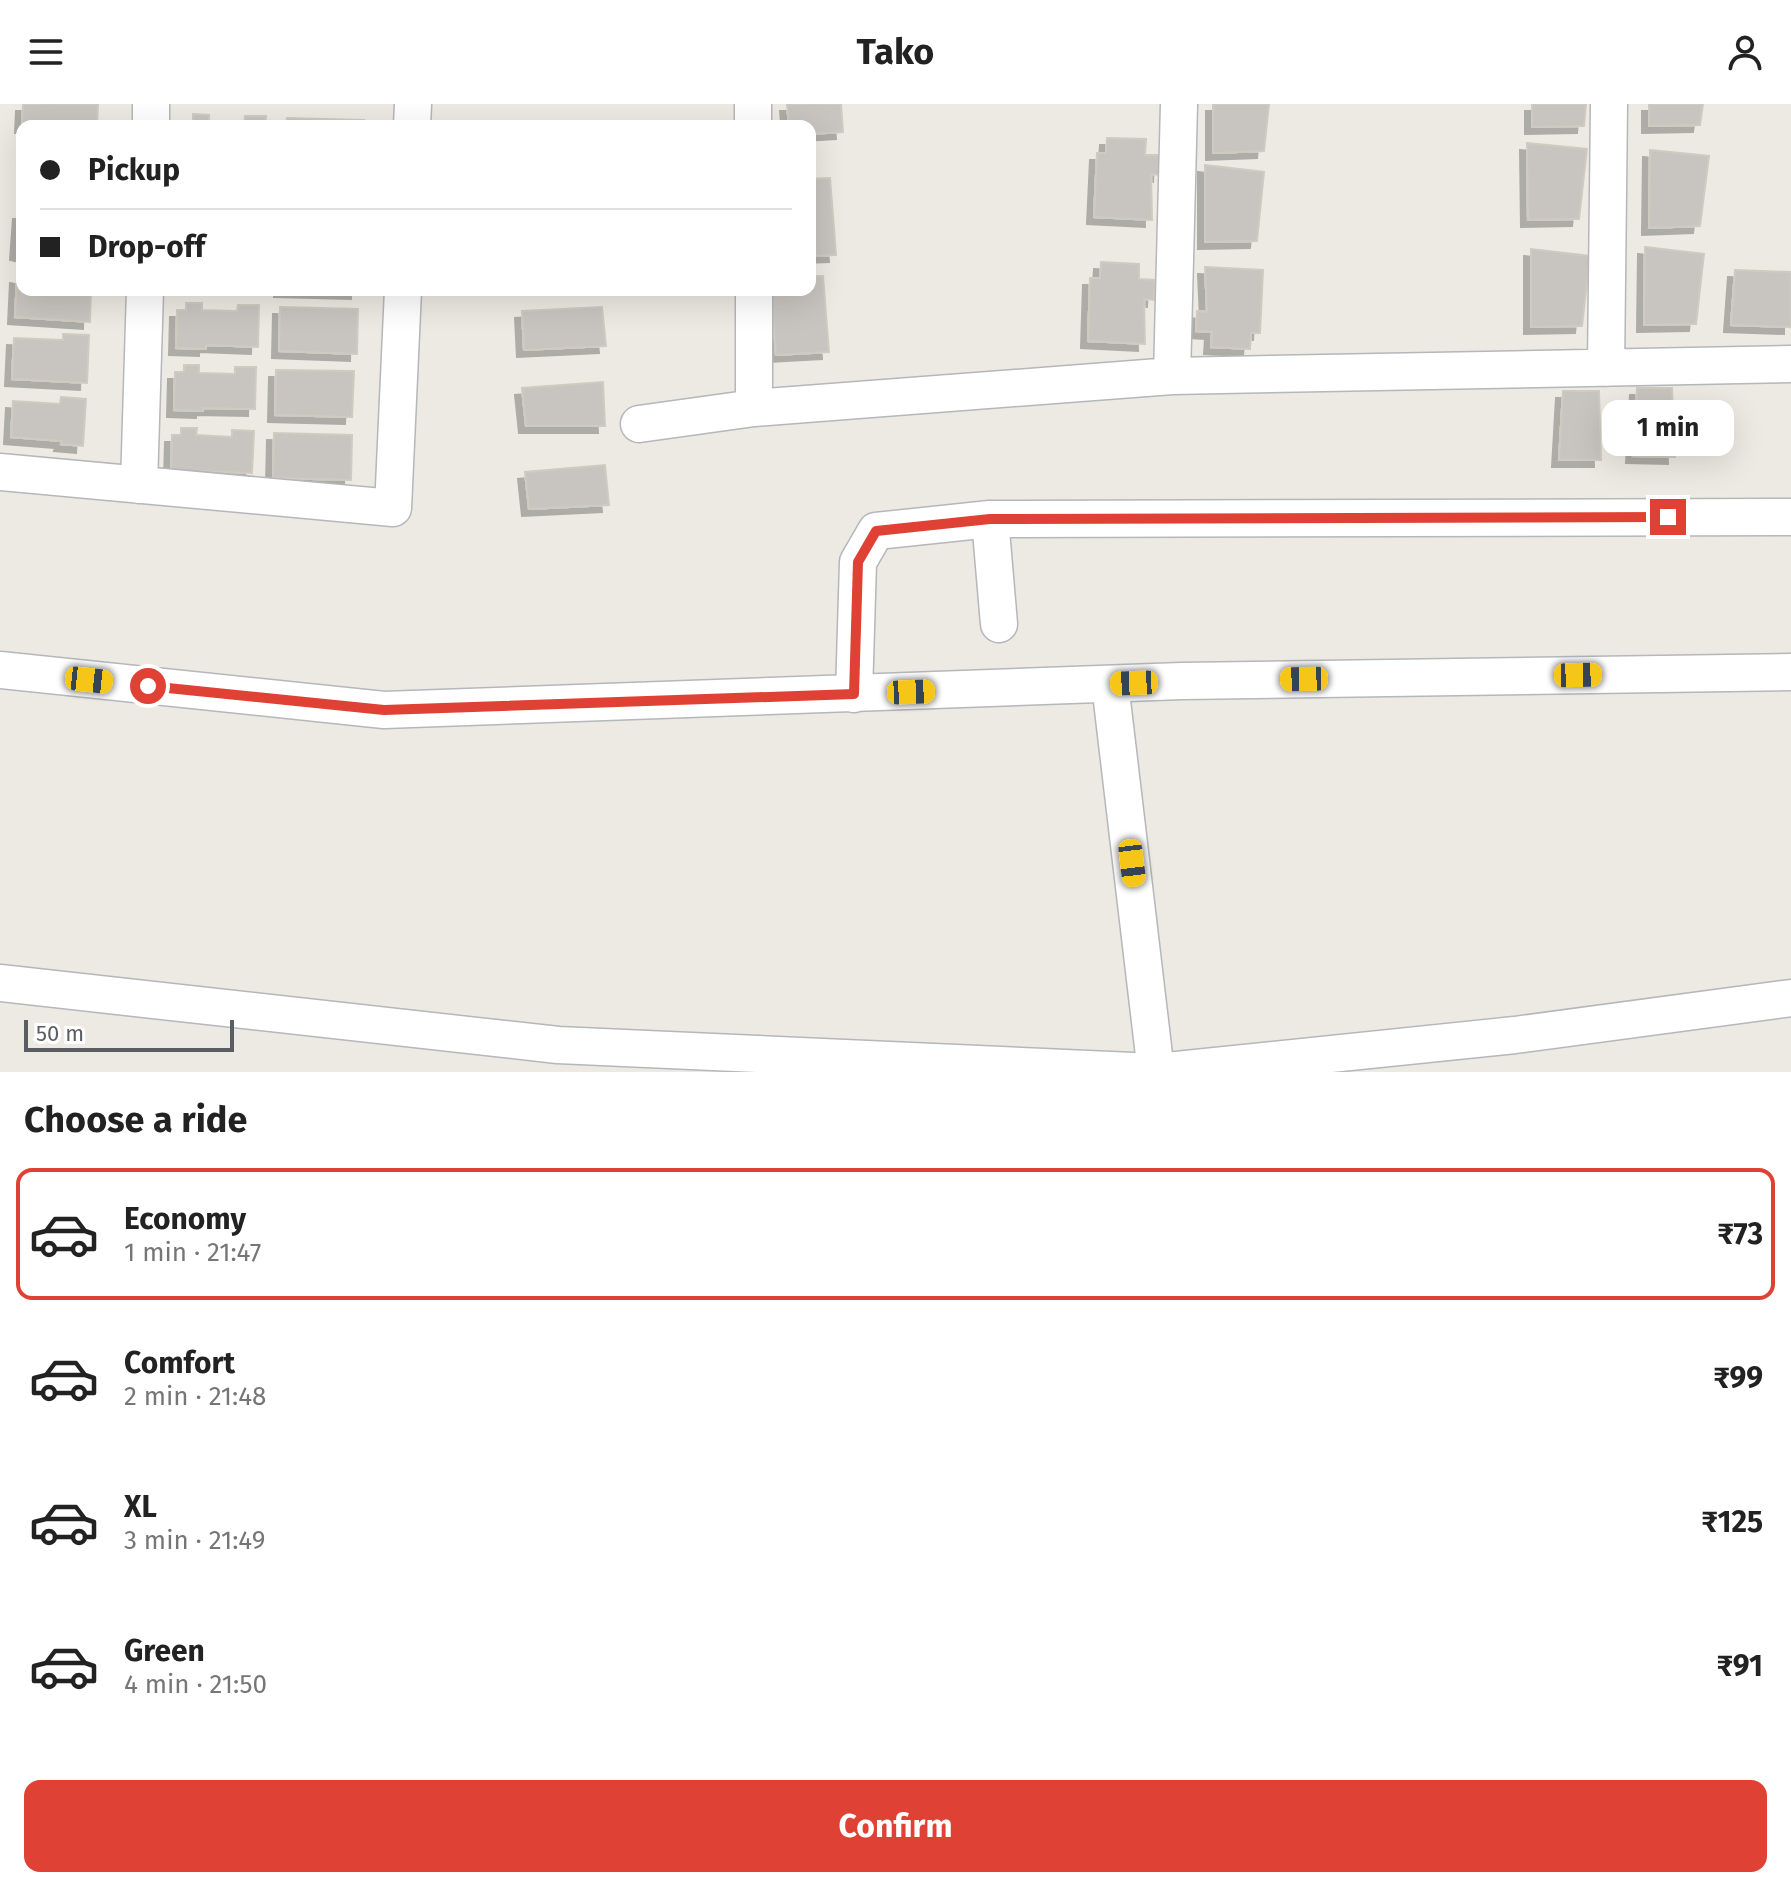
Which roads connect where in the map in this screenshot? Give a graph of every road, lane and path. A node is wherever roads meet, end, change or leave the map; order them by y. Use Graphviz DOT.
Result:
graph roads {
  1 [pos="1179,104"];
  2 [pos="1609,104"];
  3 [pos="145,296"];
  4 [pos="403,296"];
  5 [pos="754,296"];
  6 [pos="1791,364"];
  7 [pos="1606,368"];
  8 [pos="1172,376"];
  9 [pos="754,408"];
  10 [pos="639,424"];
  11 [pos="0,472"];
  12 [pos="139,485"];
  13 [pos="1791,517"];
  14 [pos="990,519"];
  15 [pos="999,624"];
  16 [pos="0,670"];
  17 [pos="1791,672"];
  18 [pos="1110,684"];
  19 [pos="854,694"];
  20 [pos="0,983"];
  21 [pos="1791,998"];
  22 [pos="1156,1072"];
  1 -- 8 [label="street"];
  2 -- 7 [label="street"];
  3 -- 12 [label="street"];
  4 -- 12 [label="street"];
  5 -- 9 [label="street"];
  6 -- 7 [label="street"];
  7 -- 8 [label="street"];
  8 -- 9 [label="street"];
  9 -- 10 [label="street"];
  11 -- 12 [label="street"];
  13 -- 14 [label="street"];
  14 -- 15 [label="street"];
  14 -- 19 [label="street"];
  16 -- 19 [label="street"];
  17 -- 18 [label="street"];
  18 -- 19 [label="street"];
  18 -- 22 [label="street"];
  20 -- 22 [label="street"];
  21 -- 22 [label="street"];
}
